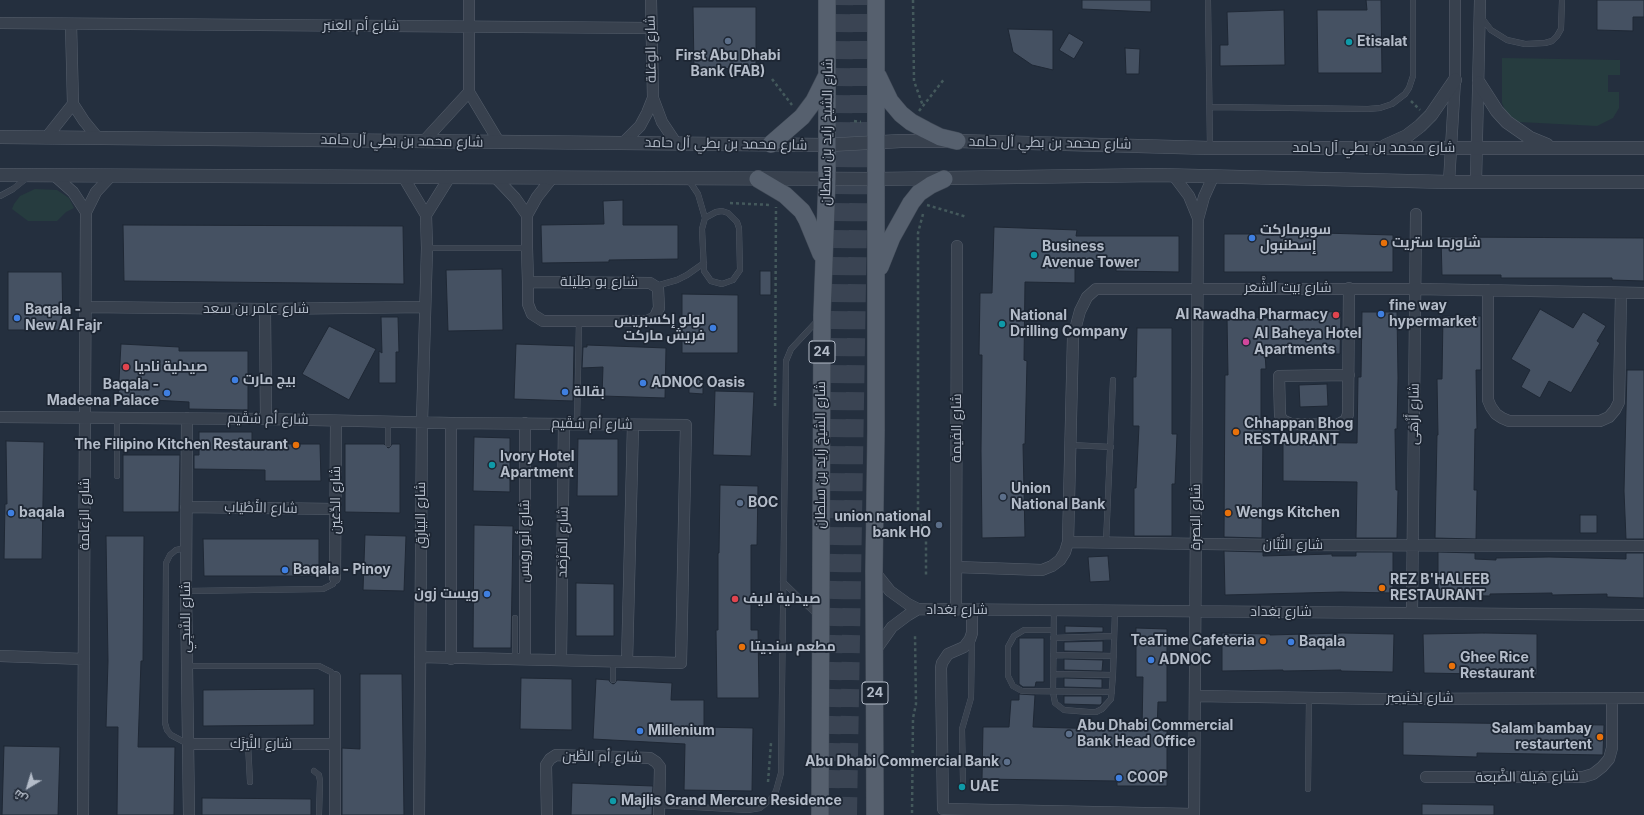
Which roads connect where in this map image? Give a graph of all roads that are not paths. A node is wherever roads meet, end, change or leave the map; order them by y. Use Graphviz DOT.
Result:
graph roads {
  1 [pos="469,0"];
  2 [pos="651,0"];
  3 [pos="827,0"];
  4 [pos="876,0"];
  5 [pos="1208,0"];
  6 [pos="1414,0"];
  7 [pos="1455,0"];
  8 [pos="1480,0"];
  9 [pos="1562,0"];
  10 [pos="1480,16"];
  11 [pos="0,23"];
  12 [pos="71,24"];
  13 [pos="468,26"];
  14 [pos="650,28"];
  15 [pos="876,70"];
  16 [pos="828,71"];
  17 [pos="1455,80"];
  18 [pos="1479,83"];
  19 [pos="469,92"];
  20 [pos="653,98"];
  21 [pos="72,104"];
  22 [pos="1210,106"];
  23 [pos="0,137"];
  24 [pos="46,138"];
  25 [pos="98,138"];
  26 [pos="424,141"];
  27 [pos="957,141"];
  28 [pos="499,142"];
  29 [pos="624,142"];
  30 [pos="676,143"];
  31 [pos="876,143"];
  32 [pos="772,144"];
  33 [pos="827,145"];
  34 [pos="1210,148"];
  35 [pos="1378,148"];
  36 [pos="1452,148"];
  37 [pos="1477,148"];
  38 [pos="1557,148"];
  39 [pos="1644,148"];
  40 [pos="0,175"];
  41 [pos="29,176"];
  42 [pos="56,176"];
  43 [pos="1174,176"];
  44 [pos="110,177"];
  45 [pos="1213,177"];
  46 [pos="404,178"];
  47 [pos="448,178"];
  48 [pos="496,178"];
  49 [pos="552,178"];
  50 [pos="688,178"];
  51 [pos="758,179"];
  52 [pos="827,179"];
  53 [pos="944,179"];
  54 [pos="876,180"];
  55 [pos="1449,182"];
  56 [pos="1476,182"];
  57 [pos="1644,182"];
  58 [pos="0,196"];
  59 [pos="86,212"];
  60 [pos="1416,214"];
  61 [pos="426,215"];
  62 [pos="527,215"];
  63 [pos="705,218"];
  64 [pos="1198,219"];
  65 [pos="957,246"];
  66 [pos="427,248"];
  67 [pos="526,248"];
  68 [pos="824,260"];
  69 [pos="704,263"];
  70 [pos="876,274"];
  71 [pos="528,282"];
  72 [pos="656,286"];
  73 [pos="1198,288"];
  74 [pos="1350,288"];
  75 [pos="1416,289"];
  76 [pos="1488,290"];
  77 [pos="1620,293"];
  78 [pos="1644,293"];
  79 [pos="86,307"];
  80 [pos="425,307"];
  81 [pos="265,309"];
  82 [pos="822,315"];
  83 [pos="579,321"];
  84 [pos="1348,375"];
  85 [pos="1113,380"];
  86 [pos="0,417"];
  87 [pos="86,418"];
  88 [pos="117,418"];
  89 [pos="187,418"];
  90 [pos="266,419"];
  91 [pos="336,421"];
  92 [pos="388,421"];
  93 [pos="422,422"];
  94 [pos="451,423"];
  95 [pos="525,423"];
  96 [pos="564,424"];
  97 [pos="577,424"];
  98 [pos="632,425"];
  99 [pos="388,444"];
  100 [pos="1071,445"];
  101 [pos="1111,447"];
  102 [pos="117,476"];
  103 [pos="186,507"];
  104 [pos="336,509"];
  105 [pos="1068,542"];
  106 [pos="1106,543"];
  107 [pos="1196,545"];
  108 [pos="1413,546"];
  109 [pos="1644,546"];
  110 [pos="187,548"];
  111 [pos="956,567"];
  112 [pos="874,571"];
  113 [pos="335,578"];
  114 [pos="783,582"];
  115 [pos="186,591"];
  116 [pos="918,609"];
  117 [pos="956,610"];
  118 [pos="972,610"];
  119 [pos="1054,610"];
  120 [pos="1115,611"];
  121 [pos="1196,612"];
  122 [pos="1412,613"];
  123 [pos="1644,615"];
  124 [pos="515,618"];
  125 [pos="820,618"];
  126 [pos="1054,630"];
  127 [pos="972,633"];
  128 [pos="1114,636"];
  129 [pos="1053,638"];
  130 [pos="874,652"];
  131 [pos="1053,655"];
  132 [pos="0,656"];
  133 [pos="1114,656"];
  134 [pos="420,657"];
  135 [pos="84,659"];
  136 [pos="451,659"];
  137 [pos="520,659"];
  138 [pos="561,659"];
  139 [pos="613,661"];
  140 [pos="627,662"];
  141 [pos="187,666"];
  142 [pos="1053,674"];
  143 [pos="1113,675"];
  144 [pos="335,677"];
  145 [pos="613,680"];
  146 [pos="1053,692"];
  147 [pos="1112,692"];
  148 [pos="1195,696"];
  149 [pos="1309,698"];
  150 [pos="1612,698"];
  151 [pos="1644,698"];
  152 [pos="188,744"];
  153 [pos="248,744"];
  154 [pos="335,744"];
  155 [pos="314,771"];
  156 [pos="1426,777"];
  157 [pos="250,782"];
  158 [pos="963,782"];
  159 [pos="1308,789"];
  160 [pos="659,810"];
  161 [pos="819,814"];
  162 [pos="1194,814"];
  163 [pos="83,815"];
  164 [pos="188,815"];
  165 [pos="319,815"];
  166 [pos="335,815"];
  167 [pos="419,815"];
  168 [pos="547,815"];
  169 [pos="875,815"];
  1 -- 13 [label="street"];
  2 -- 14 [label="street, شارع الوِعَلة"];
  3 -- 16 [label="main road, شارع الشيخ زايد بن سلطان / 24"];
  4 -- 15 [label="main road, 24"];
  5 -- 22 [label="lane"];
  6 -- 22 [label="lane"];
  7 -- 17 [label="street"];
  8 -- 10 [label="street"];
  9 -- 10 [label="lane"];
  10 -- 18 [label="street"];
  11 -- 12 [label="street, شارع أم العَنبَر"];
  12 -- 13 [label="street, شارع أم العَنبَر"];
  12 -- 21 [label="street"];
  13 -- 14 [label="street, شارع أم العَنبَر"];
  13 -- 19 [label="street"];
  14 -- 20 [label="street, شارع الوِعَلة"];
  15 -- 27 [label="main road"];
  15 -- 31 [label="main road, 24"];
  16 -- 32 [label="main road"];
  16 -- 33 [label="main road, شارع الشيخ زايد بن سلطان / 24"];
  17 -- 35 [label="street"];
  17 -- 36 [label="street"];
  18 -- 37 [label="street"];
  18 -- 38 [label="street"];
  19 -- 26 [label="street"];
  19 -- 28 [label="street"];
  20 -- 29 [label="street, شارع الوِعَلة"];
  20 -- 30 [label="street, شارع الوِعَلة"];
  21 -- 24 [label="street"];
  21 -- 25 [label="street"];
  22 -- 34 [label="lane"];
  23 -- 24 [label="street, شارع محمد بن بطي آل حامد"];
  24 -- 25 [label="street, شارع محمد بن بطي آل حامد"];
  25 -- 26 [label="street, شارع محمد بن بطي آل حامد"];
  26 -- 28 [label="street, شارع محمد بن بطي آل حامد"];
  27 -- 31 [label="street, شارع محمد بن بطي آل حامد"];
  27 -- 34 [label="street, شارع محمد بن بطي آل حامد"];
  28 -- 29 [label="street, شارع محمد بن بطي آل حامد"];
  29 -- 30 [label="street, شارع محمد بن بطي آل حامد"];
  30 -- 32 [label="street, شارع محمد بن بطي آل حامد"];
  31 -- 33 [label="street, شارع محمد بن بطي آل حامد"];
  31 -- 54 [label="main road, 24"];
  32 -- 33 [label="street, شارع محمد بن بطي آل حامد"];
  33 -- 52 [label="main road, شارع الشيخ زايد بن سلطان / 24"];
  34 -- 35 [label="street, شارع محمد بن بطي آل حامد"];
  35 -- 36 [label="street, شارع محمد بن بطي آل حامد"];
  36 -- 37 [label="street, شارع محمد بن بطي آل حامد"];
  36 -- 55 [label="street"];
  37 -- 38 [label="street, شارع محمد بن بطي آل حامد"];
  37 -- 56 [label="street"];
  38 -- 39 [label="street, شارع محمد بن بطي آل حامد"];
  40 -- 41 [label="street"];
  41 -- 42 [label="street"];
  41 -- 58 [label="lane"];
  42 -- 44 [label="street"];
  42 -- 59 [label="street"];
  43 -- 45 [label="street"];
  43 -- 53 [label="street"];
  43 -- 64 [label="street, شارع البَصرة"];
  44 -- 46 [label="street"];
  44 -- 59 [label="street, شارع الزعامة"];
  45 -- 55 [label="street"];
  45 -- 64 [label="street, شارع البَصرة"];
  46 -- 47 [label="street"];
  46 -- 61 [label="street, شارع البَيارِق"];
  47 -- 48 [label="street"];
  47 -- 61 [label="street"];
  48 -- 49 [label="street"];
  48 -- 62 [label="street"];
  49 -- 50 [label="street"];
  49 -- 62 [label="street, شارع بو طِلَيلة"];
  50 -- 51 [label="street"];
  50 -- 63 [label="lane"];
  51 -- 52 [label="street"];
  51 -- 68 [label="main road"];
  52 -- 54 [label="street"];
  52 -- 68 [label="main road, شارع الشيخ زايد بن سلطان / 24"];
  53 -- 54 [label="street"];
  53 -- 70 [label="main road"];
  54 -- 70 [label="main road, 24"];
  55 -- 56 [label="street"];
  56 -- 57 [label="street"];
  59 -- 79 [label="street, شارع الزعامة"];
  60 -- 75 [label="street, شارع أَزْهَى"];
  61 -- 66 [label="street, شارع البَيارِق"];
  62 -- 67 [label="street, شارع بو طِلَيلة"];
  63 -- 69 [label="lane"];
  63 -- 69 [label="lane"];
  64 -- 73 [label="street, شارع البَصرة"];
  65 -- 111 [label="street, شارع الفَيمة"];
  66 -- 67 [label="lane"];
  66 -- 80 [label="street, شارع البَيارِق"];
  67 -- 71 [label="street, شارع بو طِلَيلة"];
  68 -- 82 [label="main road, شارع الشيخ زايد بن سلطان / 24"];
  69 -- 72 [label="lane"];
  70 -- 112 [label="main road, 24"];
  71 -- 72 [label="street, شارع بو طِلَيلة"];
  71 -- 83 [label="street, شارع بو طِلَيلة"];
  72 -- 83 [label="street, شارع بو طِلَيلة"];
  73 -- 74 [label="street, شارع بَيت اَلشَّعَر"];
  73 -- 100 [label="street, شارع بَيت اَلشَّعَر"];
  73 -- 107 [label="street, شارع البَصرة"];
  74 -- 75 [label="street, شارع بَيت اَلشَّعَر"];
  74 -- 84 [label="street"];
  75 -- 76 [label="street, شارع بَيت اَلشَّعَر"];
  75 -- 108 [label="street, شارع أَزْهَى"];
  76 -- 77 [label="street, شارع بَيت اَلشَّعَر"];
  76 -- 77 [label="street"];
  77 -- 78 [label="street, شارع بَيت اَلشَّعَر"];
  79 -- 81 [label="street, شارع عامر بن سعد"];
  79 -- 87 [label="street, شارع الزعامة"];
  80 -- 81 [label="street, شارع عامر بن سعد"];
  80 -- 93 [label="street, شارع البَيارِق"];
  81 -- 90 [label="street"];
  82 -- 114 [label="lane"];
  82 -- 125 [label="main road, شارع الشيخ زايد بن سلطان / 24"];
  83 -- 97 [label="lane"];
  84 -- 84 [label="street"];
  85 -- 101 [label="lane"];
  86 -- 87 [label="street, شارع أم سُقَيم"];
  87 -- 88 [label="street, شارع أم سُقَيم"];
  87 -- 135 [label="street, شارع الزعامة"];
  88 -- 89 [label="street, شارع أم سُقَيم"];
  88 -- 102 [label="lane"];
  89 -- 90 [label="street, شارع أم سُقَيم"];
  89 -- 103 [label="street, شارع السَّجِي"];
  90 -- 91 [label="street, شارع أم سُقَيم"];
  91 -- 92 [label="street, شارع أم سُقَيم"];
  91 -- 104 [label="street, شارع الدِّعَين"];
  92 -- 93 [label="street, شارع أم سُقَيم"];
  92 -- 99 [label="lane"];
  93 -- 94 [label="street, شارع أم سُقَيم"];
  93 -- 134 [label="street, شارع البَيارِق"];
  94 -- 95 [label="street, شارع أم سُقَيم"];
  94 -- 136 [label="street"];
  95 -- 96 [label="street, شارع أم سُقَيم"];
  95 -- 137 [label="street, شارع أبو روَيس"];
  96 -- 97 [label="street, شارع أم سُقَيم"];
  96 -- 138 [label="street, شارع المَرْصَد"];
  97 -- 98 [label="street, شارع أم سُقَيم"];
  98 -- 140 [label="street"];
  98 -- 140 [label="street, شارع أم سُقَيم"];
  100 -- 101 [label="lane"];
  100 -- 105 [label="street, شارع بَيت اَلشَّعَر"];
  101 -- 106 [label="lane"];
  103 -- 104 [label="street, شارع الأَطْيَاب"];
  103 -- 110 [label="street, شارع السَّجِي"];
  104 -- 113 [label="street, شارع الدِّعَين"];
  105 -- 106 [label="street, شارع التَّبَّان"];
  105 -- 111 [label="street"];
  106 -- 107 [label="street, شارع التَّبَّان"];
  107 -- 108 [label="street, شارع التَّبَّان"];
  107 -- 121 [label="street, شارع البَصرة"];
  108 -- 109 [label="street, شارع التَّبَّان"];
  108 -- 122 [label="street, شارع أَزْهَى"];
  110 -- 115 [label="street, شارع السَّجِي"];
  110 -- 152 [label="lane"];
  111 -- 117 [label="street, شارع الفَيمة"];
  112 -- 116 [label="street, شارع بَغداد"];
  112 -- 130 [label="main road, 24"];
  113 -- 115 [label="lane"];
  114 -- 125 [label="lane"];
  114 -- 160 [label="lane"];
  115 -- 141 [label="street, شارع السَّجِي"];
  116 -- 117 [label="street, شارع بَغداد"];
  116 -- 130 [label="street, شارع بَغداد"];
  117 -- 118 [label="street, شارع بَغداد"];
  118 -- 119 [label="street, شارع بَغداد"];
  118 -- 127 [label="street"];
  119 -- 120 [label="street, شارع بَغداد"];
  119 -- 126 [label="lane"];
  120 -- 121 [label="street, شارع بَغداد"];
  120 -- 128 [label="lane"];
  121 -- 122 [label="street, شارع بَغداد"];
  121 -- 148 [label="street, شارع البَصرة"];
  122 -- 123 [label="street, شارع بَغداد"];
  124 -- 137 [label="lane"];
  125 -- 161 [label="main road, شارع الشيخ زايد بن سلطان / 24"];
  126 -- 129 [label="lane"];
  126 -- 146 [label="lane"];
  127 -- 158 [label="lane"];
  127 -- 162 [label="street"];
  128 -- 129 [label="lane"];
  128 -- 133 [label="lane"];
  129 -- 131 [label="lane"];
  130 -- 169 [label="main road, 24"];
  131 -- 133 [label="lane"];
  131 -- 142 [label="lane"];
  132 -- 135 [label="street"];
  133 -- 143 [label="lane"];
  134 -- 136 [label="street, شارع أم سُقَيم"];
  134 -- 167 [label="street, شارع البَيارِق"];
  135 -- 163 [label="street, شارع الزعامة"];
  136 -- 137 [label="street, شارع أم سُقَيم"];
  137 -- 138 [label="street, شارع أم سُقَيم"];
  138 -- 139 [label="street, شارع أم سُقَيم"];
  139 -- 140 [label="street, شارع أم سُقَيم"];
  139 -- 145 [label="lane"];
  141 -- 144 [label="lane"];
  141 -- 152 [label="street, شارع السَّجِي"];
  142 -- 143 [label="lane"];
  142 -- 146 [label="lane"];
  143 -- 147 [label="lane"];
  144 -- 154 [label="street"];
  146 -- 147 [label="lane"];
  146 -- 147 [label="lane"];
  148 -- 149 [label="street, شارع لِخنَيصِر"];
  148 -- 162 [label="street, شارع البَصرة"];
  149 -- 150 [label="street, شارع لِخنَيصِر"];
  149 -- 159 [label="lane"];
  150 -- 151 [label="street, شارع لِخنَيصِر"];
  150 -- 156 [label="street, شارع هَيلة الضَّبعة"];
  152 -- 153 [label="street, شارع النَّيزَك"];
  152 -- 164 [label="street, شارع السَّجِي"];
  153 -- 154 [label="street, شارع النَّيزَك"];
  153 -- 157 [label="lane"];
  154 -- 166 [label="street"];
  155 -- 165 [label="lane"];
  160 -- 168 [label="street, شارع أم الطِّين"];
}
